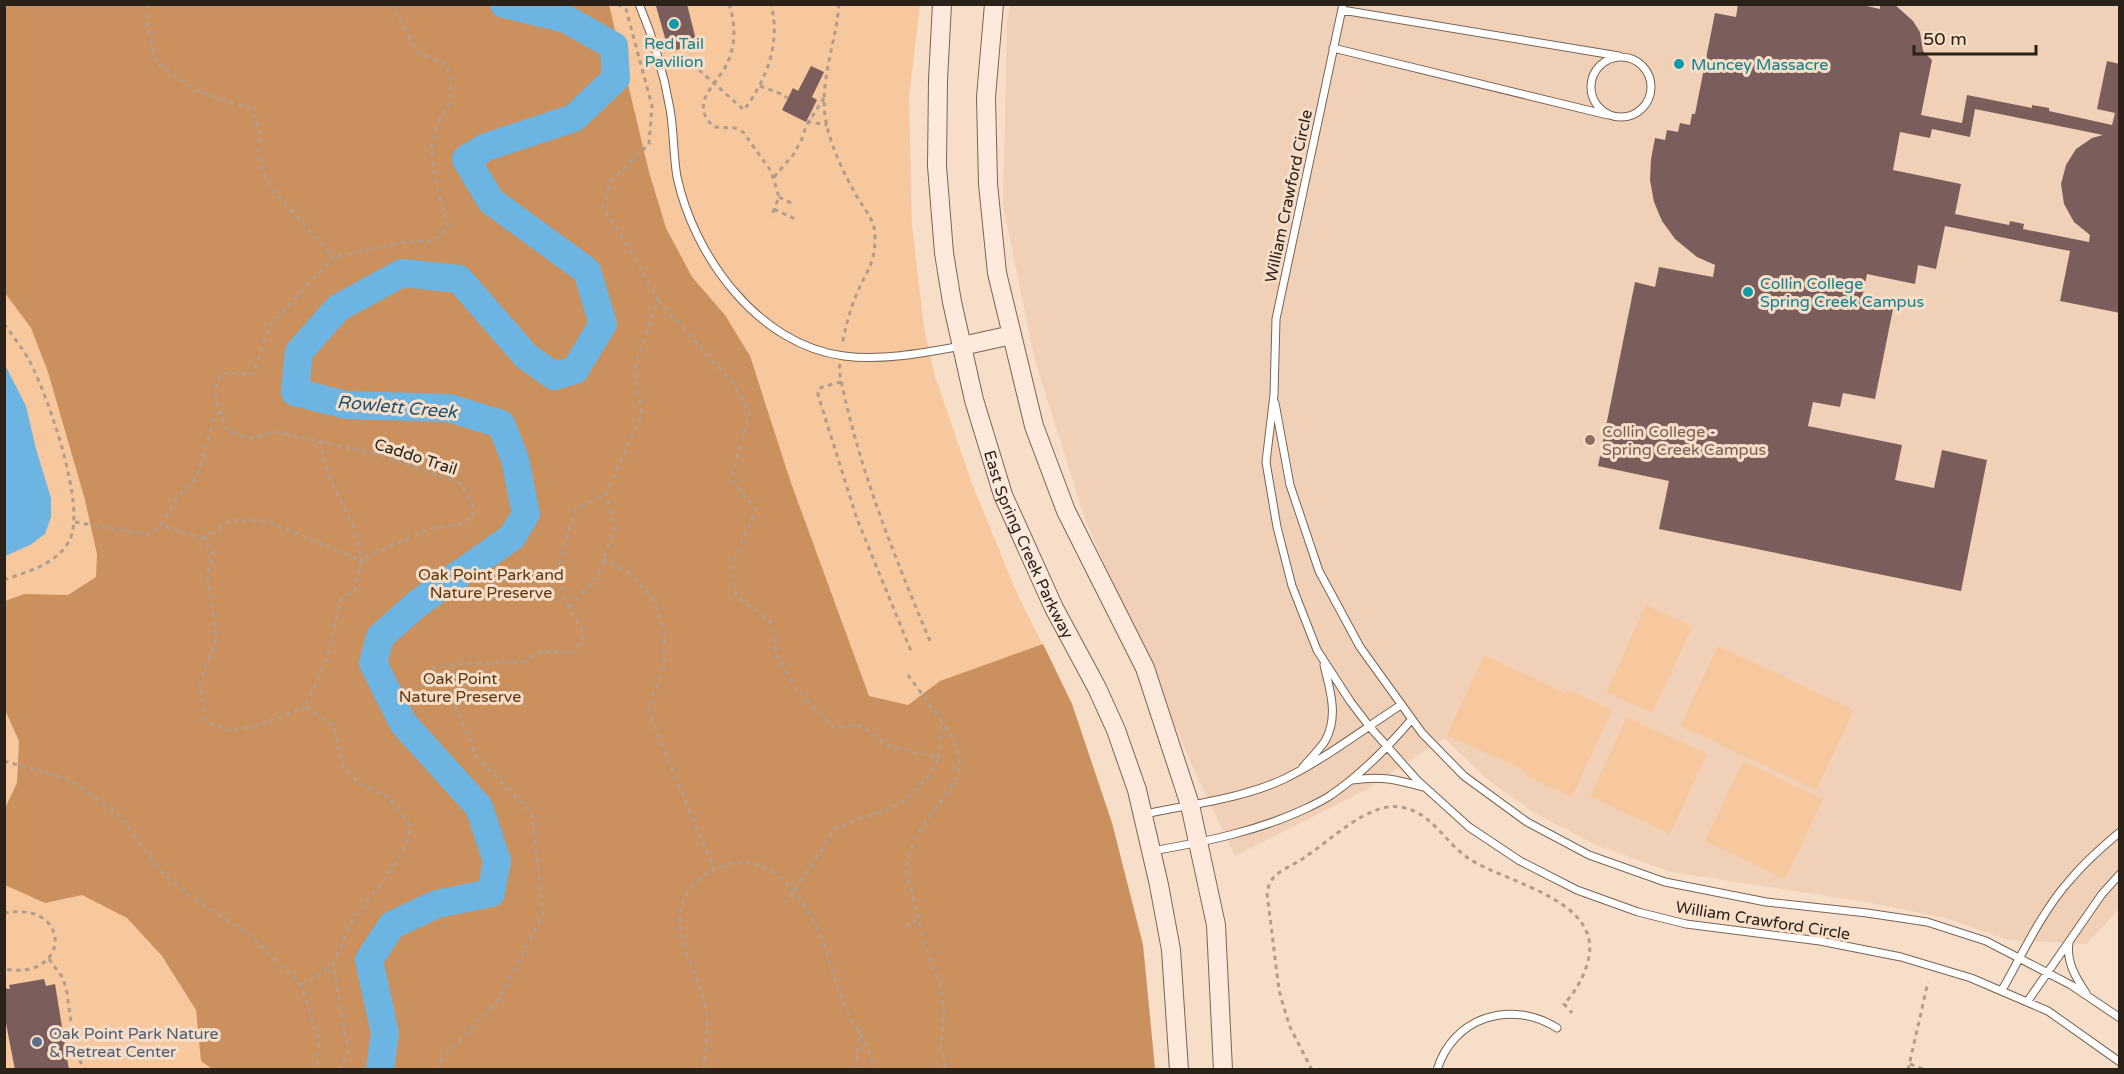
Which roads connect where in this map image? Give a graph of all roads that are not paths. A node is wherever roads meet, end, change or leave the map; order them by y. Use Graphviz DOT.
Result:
graph roads {
  1 [pos="639,4"];
  2 [pos="942,4"];
  3 [pos="994,4"];
  4 [pos="1342,7"];
  5 [pos="1333,48"];
  6 [pos="1619,56"];
  7 [pos="1608,115"];
  8 [pos="1012,335"];
  9 [pos="962,346"];
  10 [pos="1274,395"];
  11 [pos="1323,660"];
  12 [pos="1401,705"];
  13 [pos="1412,719"];
  14 [pos="1369,726"];
  15 [pos="1388,747"];
  16 [pos="1302,769"];
  17 [pos="1350,780"];
  18 [pos="1426,788"];
  19 [pos="1190,805"];
  20 [pos="1142,814"];
  21 [pos="2120,832"];
  22 [pos="1200,843"];
  23 [pos="1150,851"];
  24 [pos="2120,874"];
  25 [pos="2071,938"];
  26 [pos="2020,958"];
  27 [pos="2048,971"];
  28 [pos="2002,990"];
  29 [pos="2090,998"];
  30 [pos="2027,1002"];
  31 [pos="2120,1018"];
  32 [pos="1557,1028"];
  33 [pos="2120,1062"];
  34 [pos="1179,1070"];
  35 [pos="1223,1070"];
  36 [pos="1437,1070"];
  1 -- 9 [label="lane"];
  2 -- 9 [label="main road, East Spring Creek Parkway"];
  3 -- 8 [label="main road"];
  4 -- 5 [label="lane, William Crawford Circle"];
  4 -- 6 [label="lane"];
  5 -- 7 [label="lane"];
  5 -- 10 [label="lane, William Crawford Circle"];
  6 -- 7 [label="lane"];
  6 -- 7 [label="lane"];
  8 -- 9 [label="main road"];
  8 -- 19 [label="main road"];
  9 -- 20 [label="main road, East Spring Creek Parkway"];
  10 -- 11 [label="lane, William Crawford Circle"];
  10 -- 12 [label="lane, William Crawford Circle"];
  11 -- 14 [label="lane, William Crawford Circle"];
  11 -- 16 [label="lane"];
  12 -- 13 [label="lane, William Crawford Circle"];
  12 -- 14 [label="lane"];
  13 -- 15 [label="lane"];
  13 -- 26 [label="lane, William Crawford Circle"];
  14 -- 15 [label="lane, William Crawford Circle"];
  14 -- 16 [label="lane"];
  15 -- 17 [label="lane"];
  15 -- 18 [label="lane, William Crawford Circle"];
  16 -- 19 [label="lane"];
  17 -- 18 [label="lane"];
  17 -- 22 [label="lane"];
  18 -- 28 [label="lane, William Crawford Circle"];
  19 -- 20 [label="lane"];
  19 -- 22 [label="main road"];
  20 -- 23 [label="main road, East Spring Creek Parkway"];
  21 -- 26 [label="lane"];
  22 -- 23 [label="lane"];
  22 -- 35 [label="main road"];
  23 -- 34 [label="main road, East Spring Creek Parkway"];
  24 -- 25 [label="lane"];
  25 -- 27 [label="lane"];
  25 -- 29 [label="lane"];
  26 -- 27 [label="lane, William Crawford Circle"];
  26 -- 28 [label="lane"];
  27 -- 29 [label="lane, William Crawford Circle"];
  27 -- 30 [label="lane"];
  28 -- 30 [label="lane, William Crawford Circle"];
  29 -- 31 [label="lane, William Crawford Circle"];
  30 -- 33 [label="lane, William Crawford Circle"];
  32 -- 36 [label="lane"];
}
